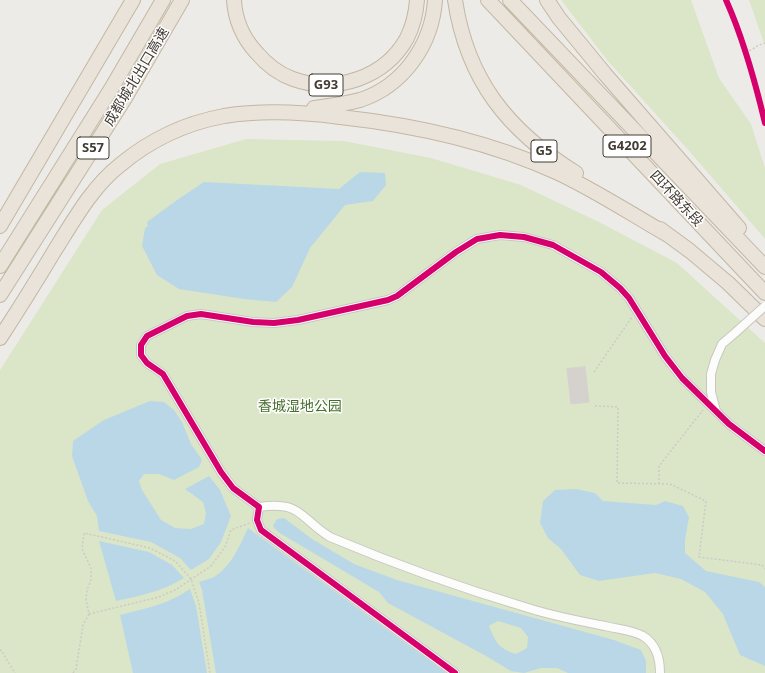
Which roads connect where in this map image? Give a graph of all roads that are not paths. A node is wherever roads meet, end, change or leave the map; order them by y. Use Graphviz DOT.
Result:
graph roads {
  1 [pos="128,0"];
  2 [pos="133,0"];
  3 [pos="163,0"];
  4 [pos="182,0"];
  5 [pos="234,0"];
  6 [pos="417,0"];
  7 [pos="454,0"];
  8 [pos="488,0"];
  9 [pos="510,0"];
  10 [pos="547,0"];
  11 [pos="435,4"];
  12 [pos="111,36"];
  13 [pos="274,112"];
  14 [pos="0,226"];
  15 [pos="668,235"];
  16 [pos="765,259"];
  17 [pos="0,266"];
  18 [pos="765,267"];
  19 [pos="765,293"];
  20 [pos="0,295"];
  21 [pos="765,306"];
  22 [pos="765,319"];
  23 [pos="0,338"];
  24 [pos="716,412"];
  25 [pos="765,451"];
  26 [pos="259,507"];
  27 [pos="455,673"];
  28 [pos="660,673"];
  1 -- 12 [label="highway"];
  2 -- 12 [label="highway"];
  3 -- 17 [label="highway, 成都城北出口高速 / S57"];
  4 -- 20 [label="highway, 成都城北出口高速 / S57"];
  5 -- 6 [label="highway, G93"];
  7 -- 15 [label="highway, G5"];
  8 -- 19 [label="highway, 四环路东段 / G4202"];
  9 -- 18 [label="highway, 四环路东段 / G4202"];
  10 -- 16 [label="highway"];
  11 -- 13 [label="highway"];
  12 -- 14 [label="highway"];
  13 -- 15 [label="highway"];
  13 -- 23 [label="highway"];
  15 -- 22 [label="highway, G5"];
  21 -- 24 [label="street, bridge"];
  24 -- 25 [label="street"];
  24 -- 26 [label="street"];
  26 -- 27 [label="street"];
  26 -- 28 [label="street"];
}
